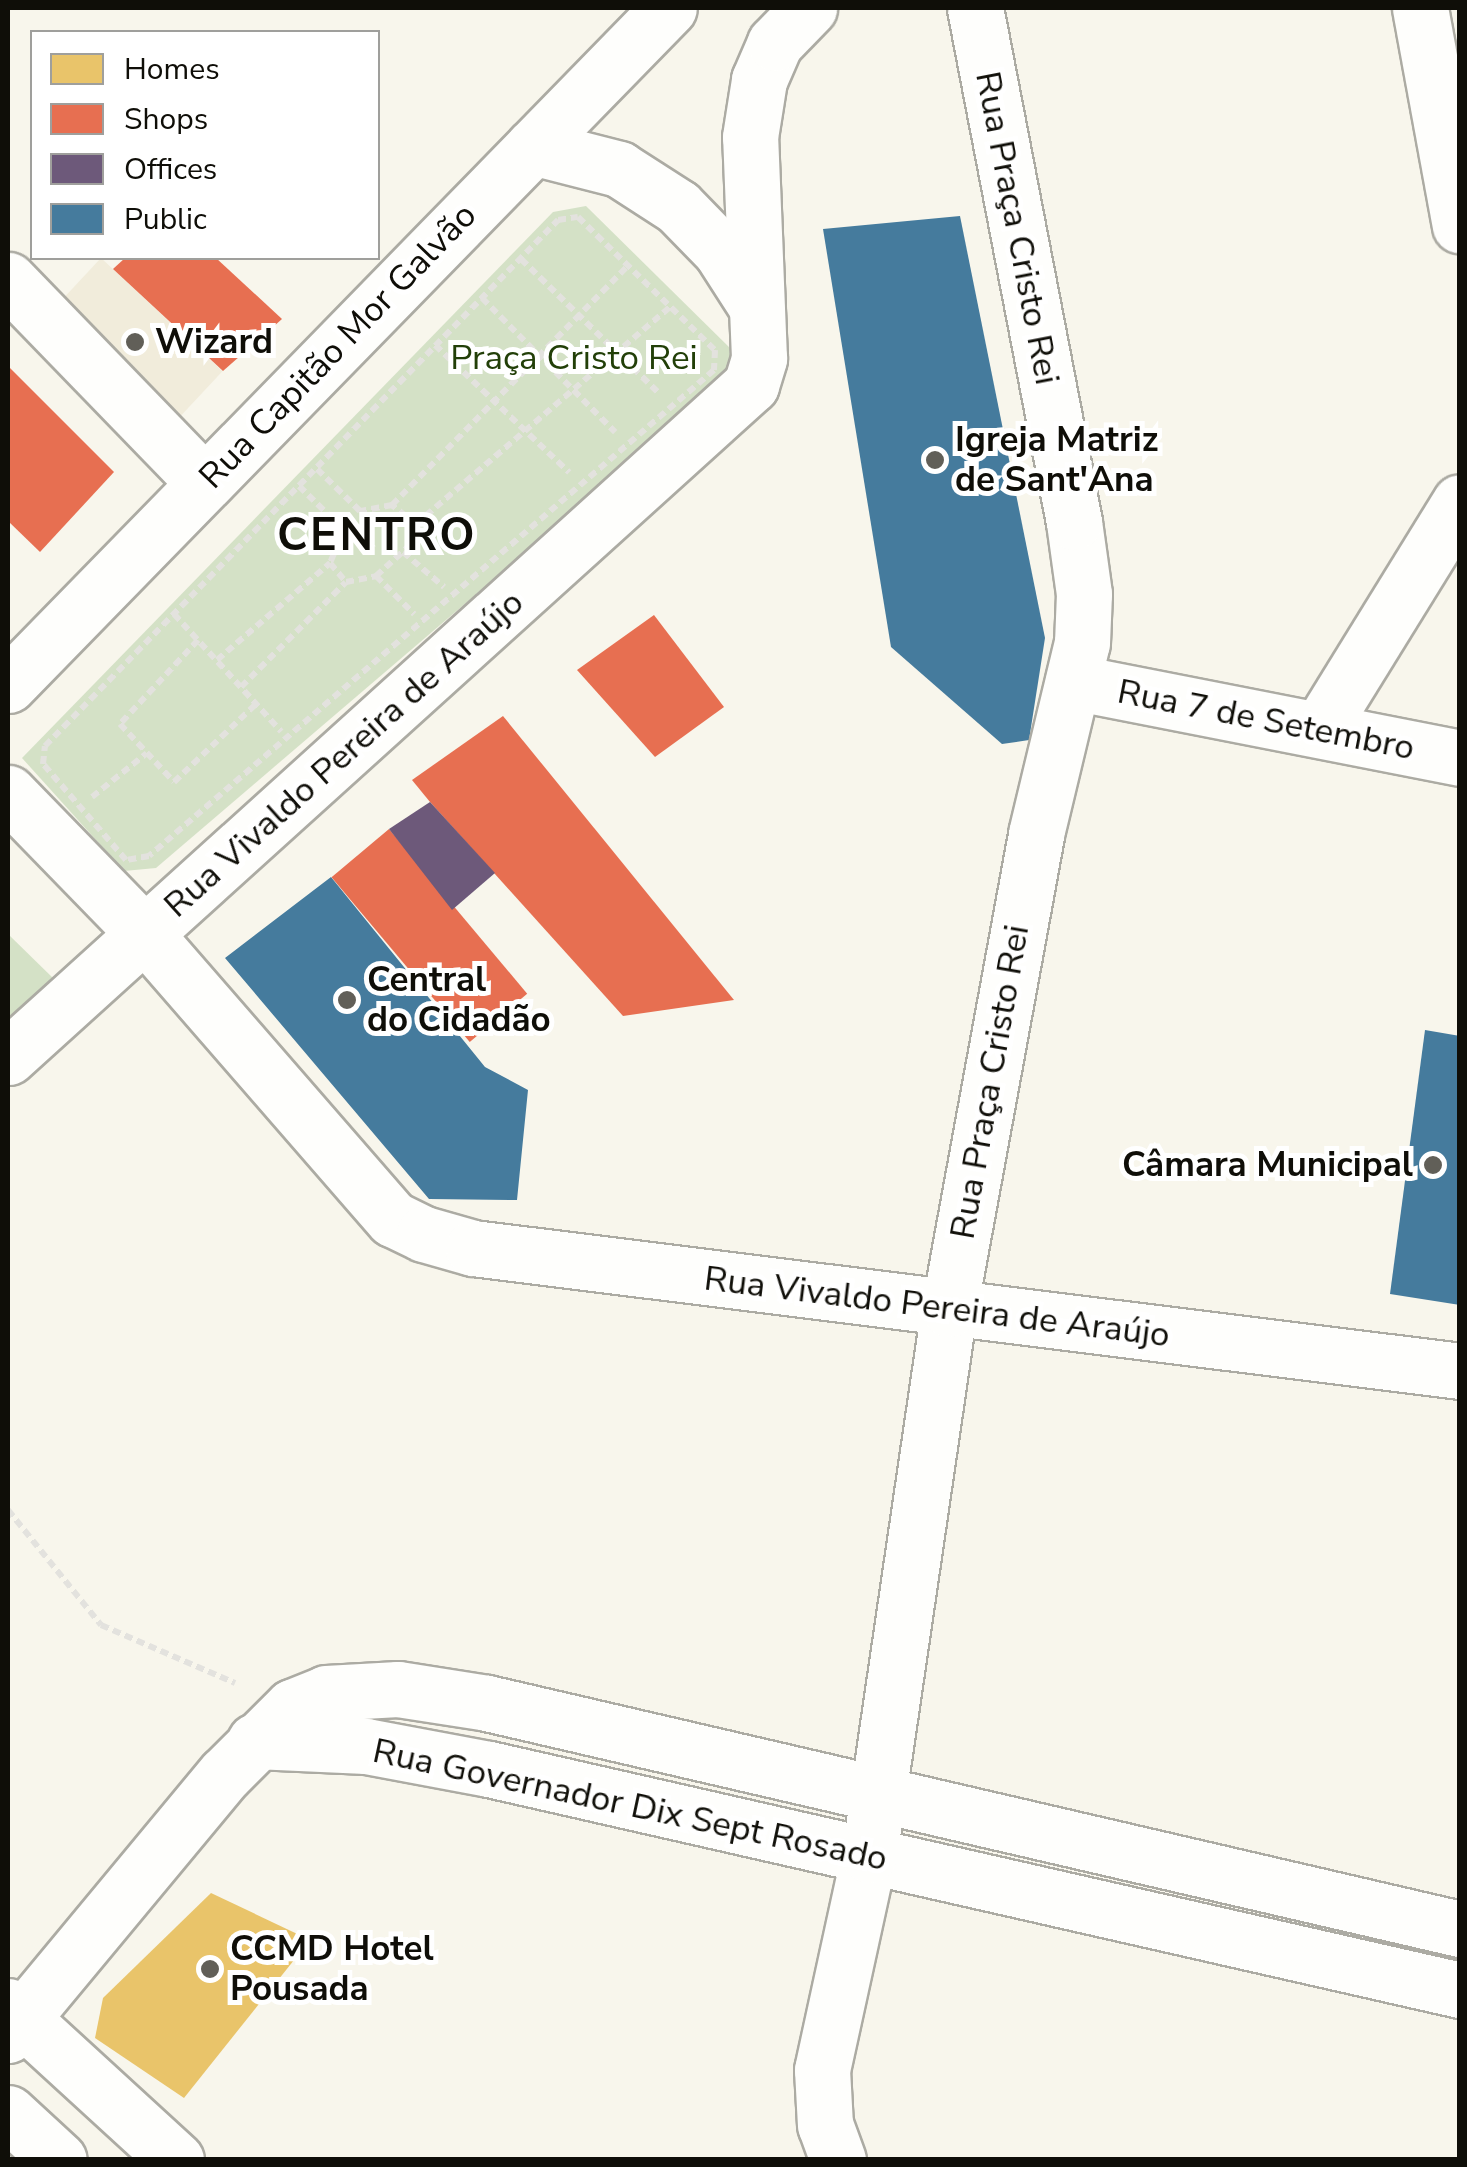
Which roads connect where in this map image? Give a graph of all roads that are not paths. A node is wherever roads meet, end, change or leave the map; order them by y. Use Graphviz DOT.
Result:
graph roads {
  1 [pos="669,8"];
  2 [pos="809,8"];
  3 [pos="976,8"];
  4 [pos="1420,8"];
  5 [pos="533,146"];
  6 [pos="1460,225"];
  7 [pos="8,280"];
  8 [pos="756,306"];
  9 [pos="204,482"];
  10 [pos="1460,502"];
  11 [pos="1073,682"];
  12 [pos="8,685"];
  13 [pos="1321,727"];
  14 [pos="1460,758"];
  15 [pos="8,793"];
  16 [pos="144,933"];
  17 [pos="8,1058"];
  18 [pos="948,1309"];
  19 [pos="1460,1370"];
  20 [pos="274,1724"];
  21 [pos="876,1794"];
  22 [pos="869,1856"];
  23 [pos="1460,1929"];
  24 [pos="1460,1990"];
  25 [pos="12,2020"];
  26 [pos="8,2113"];
  27 [pos="60,2160"];
  28 [pos="176,2160"];
  29 [pos="838,2160"];
  1 -- 5 [label="street, Rua Capitão Mor Galvão"];
  2 -- 8 [label="street, Rua Vivaldo Pereira de Araújo"];
  3 -- 11 [label="street, Rua Praça Cristo Rei"];
  4 -- 6 [label="street"];
  5 -- 8 [label="street"];
  5 -- 9 [label="street, Rua Capitão Mor Galvão"];
  7 -- 9 [label="street"];
  8 -- 16 [label="street, Rua Vivaldo Pereira de Araújo"];
  9 -- 12 [label="street, Rua Capitão Mor Galvão"];
  10 -- 13 [label="street"];
  11 -- 13 [label="street, Rua 7 de Setembro"];
  11 -- 18 [label="street, Rua Praça Cristo Rei"];
  13 -- 14 [label="street, Rua 7 de Setembro"];
  15 -- 16 [label="street"];
  16 -- 17 [label="street"];
  16 -- 18 [label="street, Rua Vivaldo Pereira de Araújo"];
  18 -- 19 [label="street, Rua Vivaldo Pereira de Araújo"];
  18 -- 21 [label="street, Rua Praça Cristo Rei"];
  20 -- 21 [label="street, Rua Governador Dix Sept Rosado"];
  20 -- 22 [label="street, Rua Governador Dix Sept Rosado"];
  20 -- 25 [label="street"];
  21 -- 22 [label="street, Rua Praça Cristo Rei"];
  21 -- 23 [label="street, Rua Governador Dix Sept Rosado"];
  22 -- 24 [label="street, Rua Governador Dix Sept Rosado"];
  22 -- 29 [label="street, Rua Praça Cristo Rei"];
  25 -- 28 [label="street"];
  26 -- 27 [label="street"];
}
